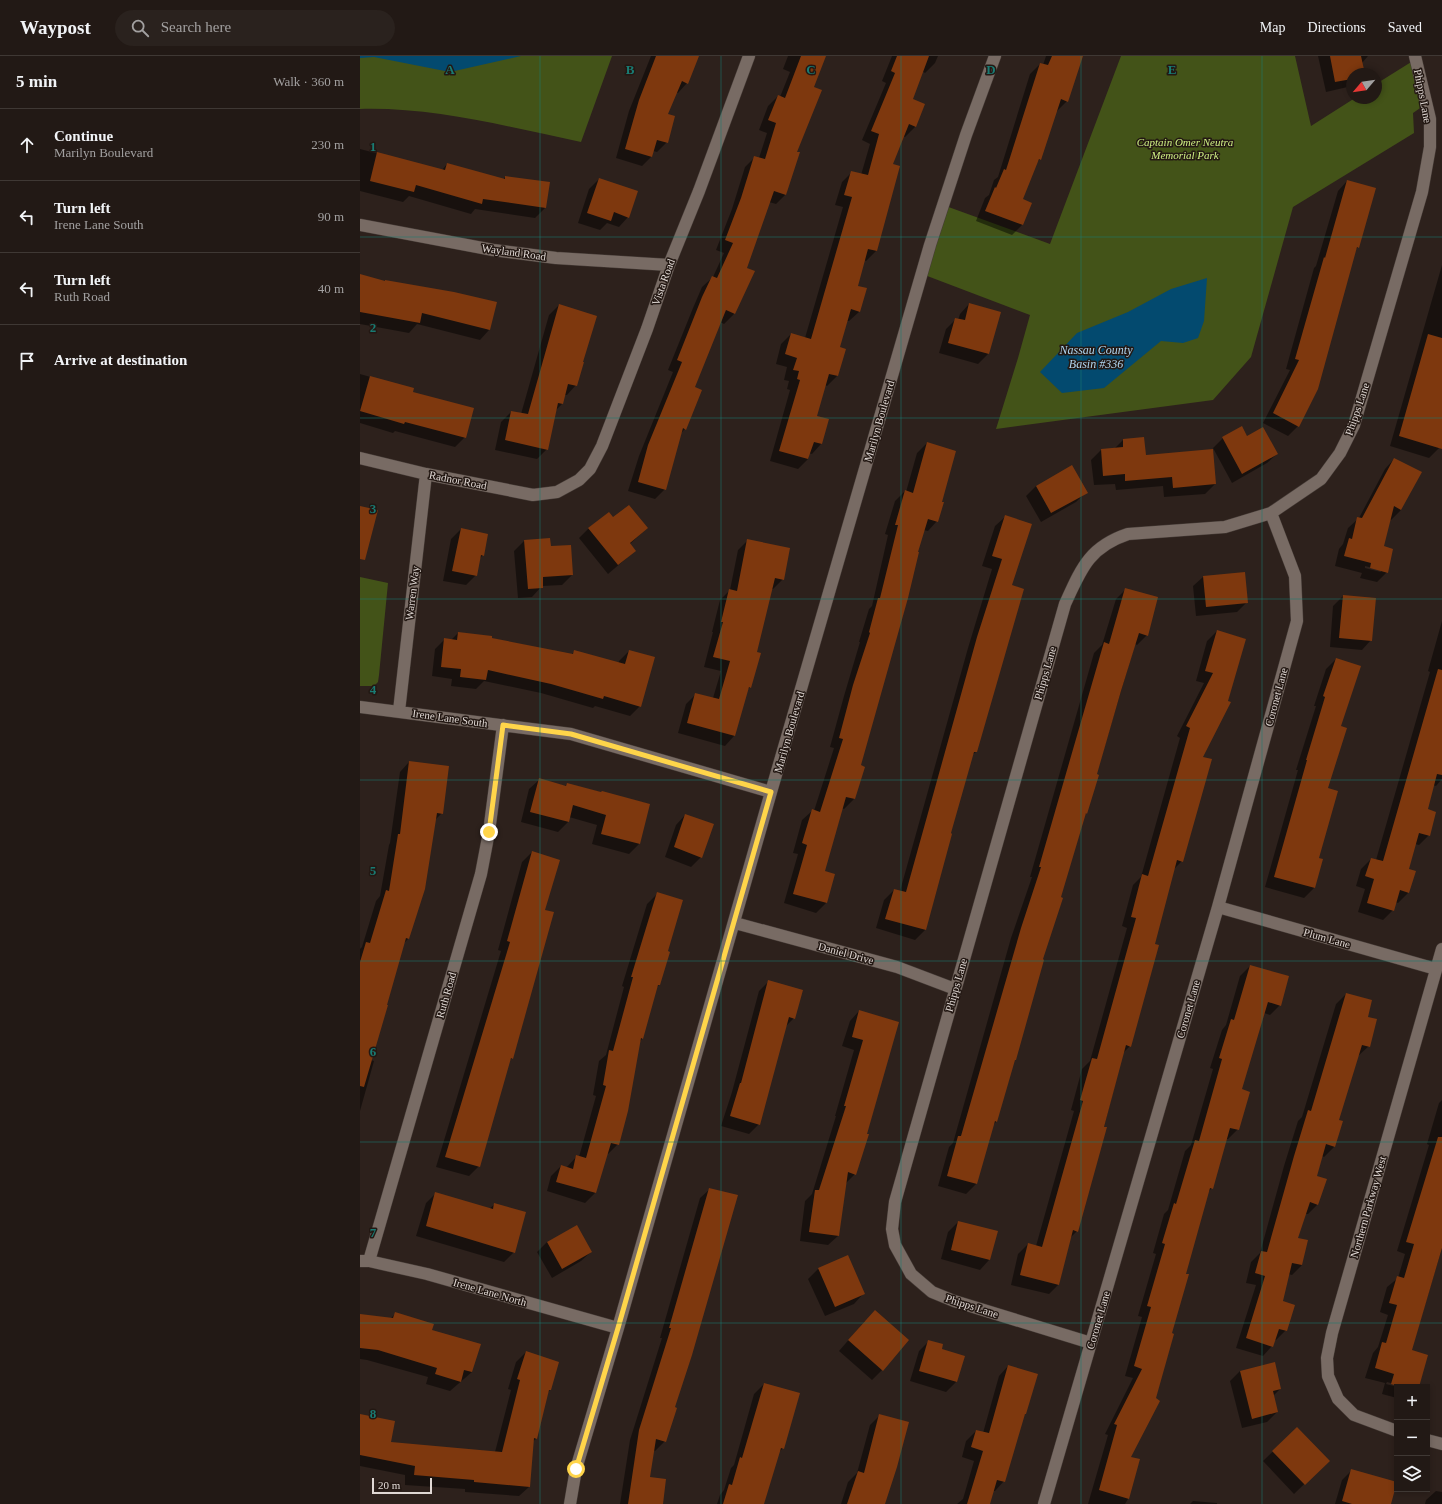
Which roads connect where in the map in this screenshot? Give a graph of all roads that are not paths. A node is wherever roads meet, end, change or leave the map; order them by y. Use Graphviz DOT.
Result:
graph roads {
  1 [pos="749,56"];
  2 [pos="995,56"];
  3 [pos="1415,56"];
  4 [pos="360,225"];
  5 [pos="669,265"];
  6 [pos="360,458"];
  7 [pos="426,474"];
  8 [pos="556,492"];
  9 [pos="1271,513"];
  10 [pos="360,707"];
  11 [pos="399,711"];
  12 [pos="503,725"];
  13 [pos="771,792"];
  14 [pos="1218,907"];
  15 [pos="735,923"];
  16 [pos="1442,949"];
  17 [pos="1436,970"];
  18 [pos="955,989"];
  19 [pos="365,1261"];
  20 [pos="618,1328"];
  21 [pos="1091,1343"];
  22 [pos="1394,1430"];
  23 [pos="1430,1441"];
  24 [pos="1442,1444"];
  25 [pos="570,1504"];
  26 [pos="1044,1504"];
  1 -- 5 [label="street, Vista Road"];
  2 -- 13 [label="street, Marilyn Boulevard"];
  3 -- 9 [label="street, Phipps Lane"];
  4 -- 5 [label="street, Wayland Road"];
  5 -- 8 [label="street, Vista Road"];
  6 -- 7 [label="street, Radnor Road"];
  7 -- 8 [label="street, Radnor Road"];
  7 -- 11 [label="street, Warren Way"];
  9 -- 14 [label="street, Coronet Lane"];
  9 -- 18 [label="street, Phipps Lane"];
  10 -- 11 [label="street, Irene Lane South"];
  11 -- 12 [label="street, Irene Lane South"];
  12 -- 13 [label="street, Irene Lane South"];
  12 -- 19 [label="street, Ruth Road"];
  13 -- 15 [label="street, Marilyn Boulevard"];
  14 -- 17 [label="street, Plum Lane"];
  14 -- 21 [label="street, Coronet Lane"];
  15 -- 18 [label="street, Daniel Drive"];
  15 -- 20 [label="street, Marilyn Boulevard"];
  16 -- 17 [label="street, Northern Parkway West"];
  17 -- 22 [label="street, Northern Parkway West"];
  18 -- 21 [label="street, Phipps Lane"];
  19 -- 20 [label="street, Irene Lane North"];
  20 -- 25 [label="street, Marilyn Boulevard"];
  21 -- 26 [label="street, Coronet Lane"];
  23 -- 24 [label="street"];
}
